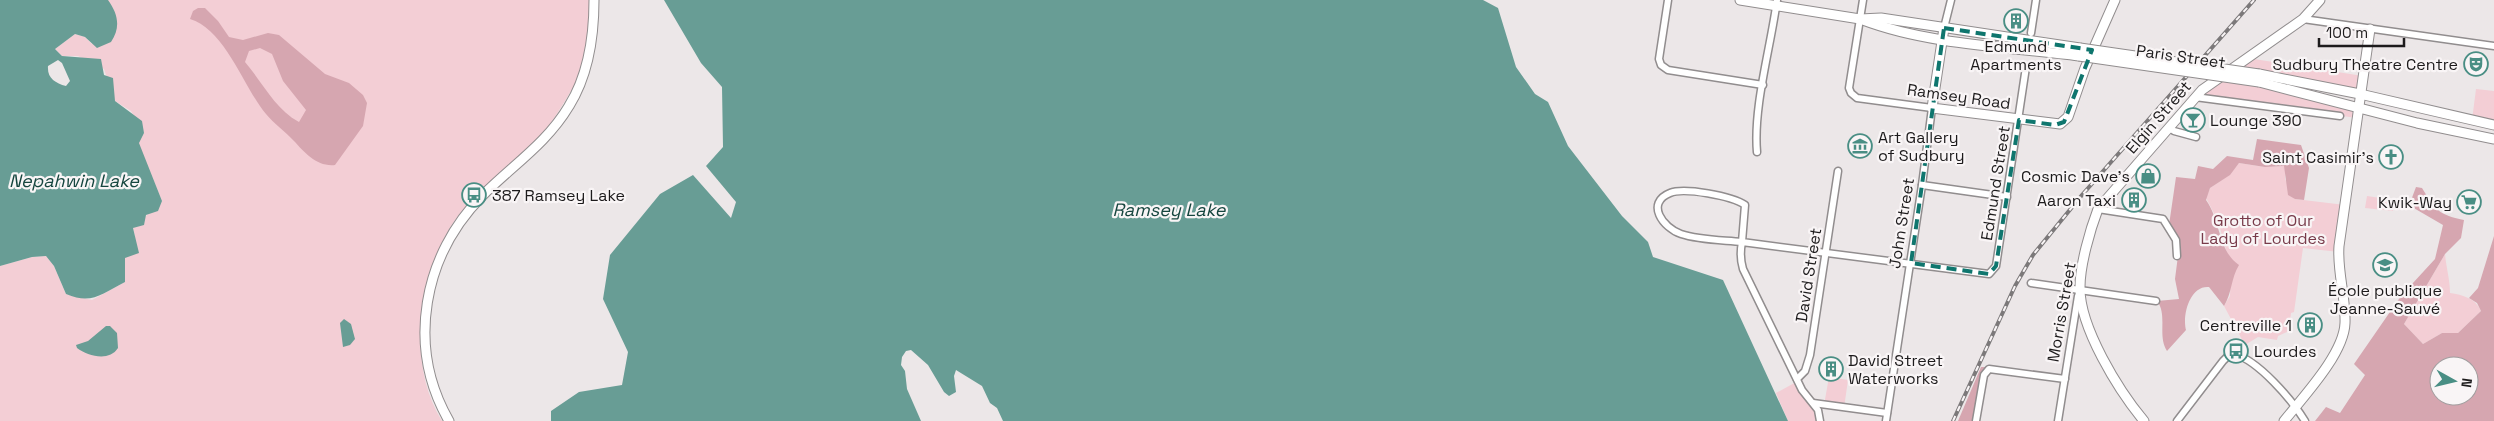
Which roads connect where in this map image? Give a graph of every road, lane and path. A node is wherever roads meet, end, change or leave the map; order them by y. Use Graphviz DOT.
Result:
graph roads {
  1 [pos="594,0"];
  2 [pos="1668,0"];
  3 [pos="1740,0"];
  4 [pos="1863,0"];
  5 [pos="1951,0"];
  6 [pos="2036,0"];
  7 [pos="2115,0"];
  8 [pos="2320,0"];
  9 [pos="1777,3"];
  10 [pos="1860,19"];
  11 [pos="2303,19"];
  12 [pos="1944,28"];
  13 [pos="2370,29"];
  14 [pos="2031,33"];
  15 [pos="1942,39"];
  16 [pos="2494,46"];
  17 [pos="2080,52"];
  18 [pos="2026,67"];
  19 [pos="2259,78"];
  20 [pos="1763,85"];
  21 [pos="2360,94"];
  22 [pos="2195,97"];
  23 [pos="1932,108"];
  24 [pos="2358,108"];
  25 [pos="2340,116"];
  26 [pos="2019,120"];
  27 [pos="2494,125"];
  28 [pos="2169,128"];
  29 [pos="2196,137"];
  30 [pos="2492,139"];
  31 [pos="1757,152"];
  32 [pos="1838,171"];
  33 [pos="1922,184"];
  34 [pos="2007,197"];
  35 [pos="2098,209"];
  36 [pos="1742,242"];
  37 [pos="1826,252"];
  38 [pos="2178,256"];
  39 [pos="1911,263"];
  40 [pos="2031,283"];
  41 [pos="2080,288"];
  42 [pos="2156,301"];
  43 [pos="1798,379"];
  44 [pos="2065,379"];
  45 [pos="1813,404"];
  46 [pos="2295,406"];
  47 [pos="1887,413"];
  48 [pos="448,421"];
  49 [pos="1820,421"];
  50 [pos="1886,421"];
  51 [pos="1976,421"];
  52 [pos="2058,421"];
  53 [pos="2144,421"];
  54 [pos="2177,421"];
  55 [pos="2284,421"];
  56 [pos="2305,421"];
  1 -- 48 [label="main road"];
  2 -- 20 [label="street"];
  3 -- 9 [label="main road, Paris Street"];
  4 -- 10 [label="street"];
  5 -- 12 [label="street, John Street"];
  6 -- 14 [label="street"];
  7 -- 26 [label="main road, Ramsey Road"];
  8 -- 11 [label="main road, Elgin Street"];
  9 -- 10 [label="main road, Paris Street"];
  9 -- 20 [label="street"];
  10 -- 12 [label="main road, Paris Street"];
  10 -- 15 [label="main road, Paris Street"];
  10 -- 23 [label="street, Ramsey Road"];
  11 -- 13 [label="street"];
  11 -- 22 [label="main road, Elgin Street"];
  12 -- 15 [label="main road, John Street"];
  12 -- 17 [label="main road, Paris Street"];
  13 -- 16 [label="street"];
  13 -- 21 [label="main road"];
  15 -- 17 [label="main road, Paris Street"];
  15 -- 23 [label="main road, John Street"];
  17 -- 19 [label="main road, Paris Street, bridge"];
  18 -- 26 [label="street, Edmund Street"];
  19 -- 21 [label="main road, Paris Street"];
  19 -- 24 [label="main road, Paris Street"];
  20 -- 31 [label="street"];
  21 -- 24 [label="main road"];
  21 -- 27 [label="main road, Paris Street"];
  22 -- 25 [label="street"];
  22 -- 28 [label="main road, Elgin Street"];
  23 -- 26 [label="main road, Ramsey Road"];
  23 -- 33 [label="street, John Street"];
  24 -- 30 [label="main road, Paris Street"];
  24 -- 46 [label="main road"];
  26 -- 34 [label="street, Edmund Street"];
  28 -- 29 [label="street"];
  28 -- 35 [label="main road, Elgin Street"];
  32 -- 37 [label="street, David Street"];
  33 -- 34 [label="street"];
  33 -- 39 [label="street, John Street"];
  34 -- 39 [label="street, Edmund Street"];
  35 -- 38 [label="street"];
  35 -- 41 [label="main road, Morris Street"];
  36 -- 36 [label="street"];
  36 -- 37 [label="street"];
  36 -- 43 [label="street"];
  37 -- 39 [label="street"];
  37 -- 43 [label="street, David Street"];
  39 -- 47 [label="street, John Street"];
  40 -- 41 [label="street"];
  41 -- 42 [label="street"];
  41 -- 44 [label="street, Morris Street"];
  41 -- 53 [label="main road"];
  43 -- 45 [label="street"];
  44 -- 51 [label="street"];
  44 -- 52 [label="street, Morris Street"];
  45 -- 47 [label="street"];
  45 -- 49 [label="street"];
  46 -- 54 [label="street"];
  46 -- 55 [label="main road"];
  46 -- 56 [label="street"];
  47 -- 50 [label="street, John Street"];
}
